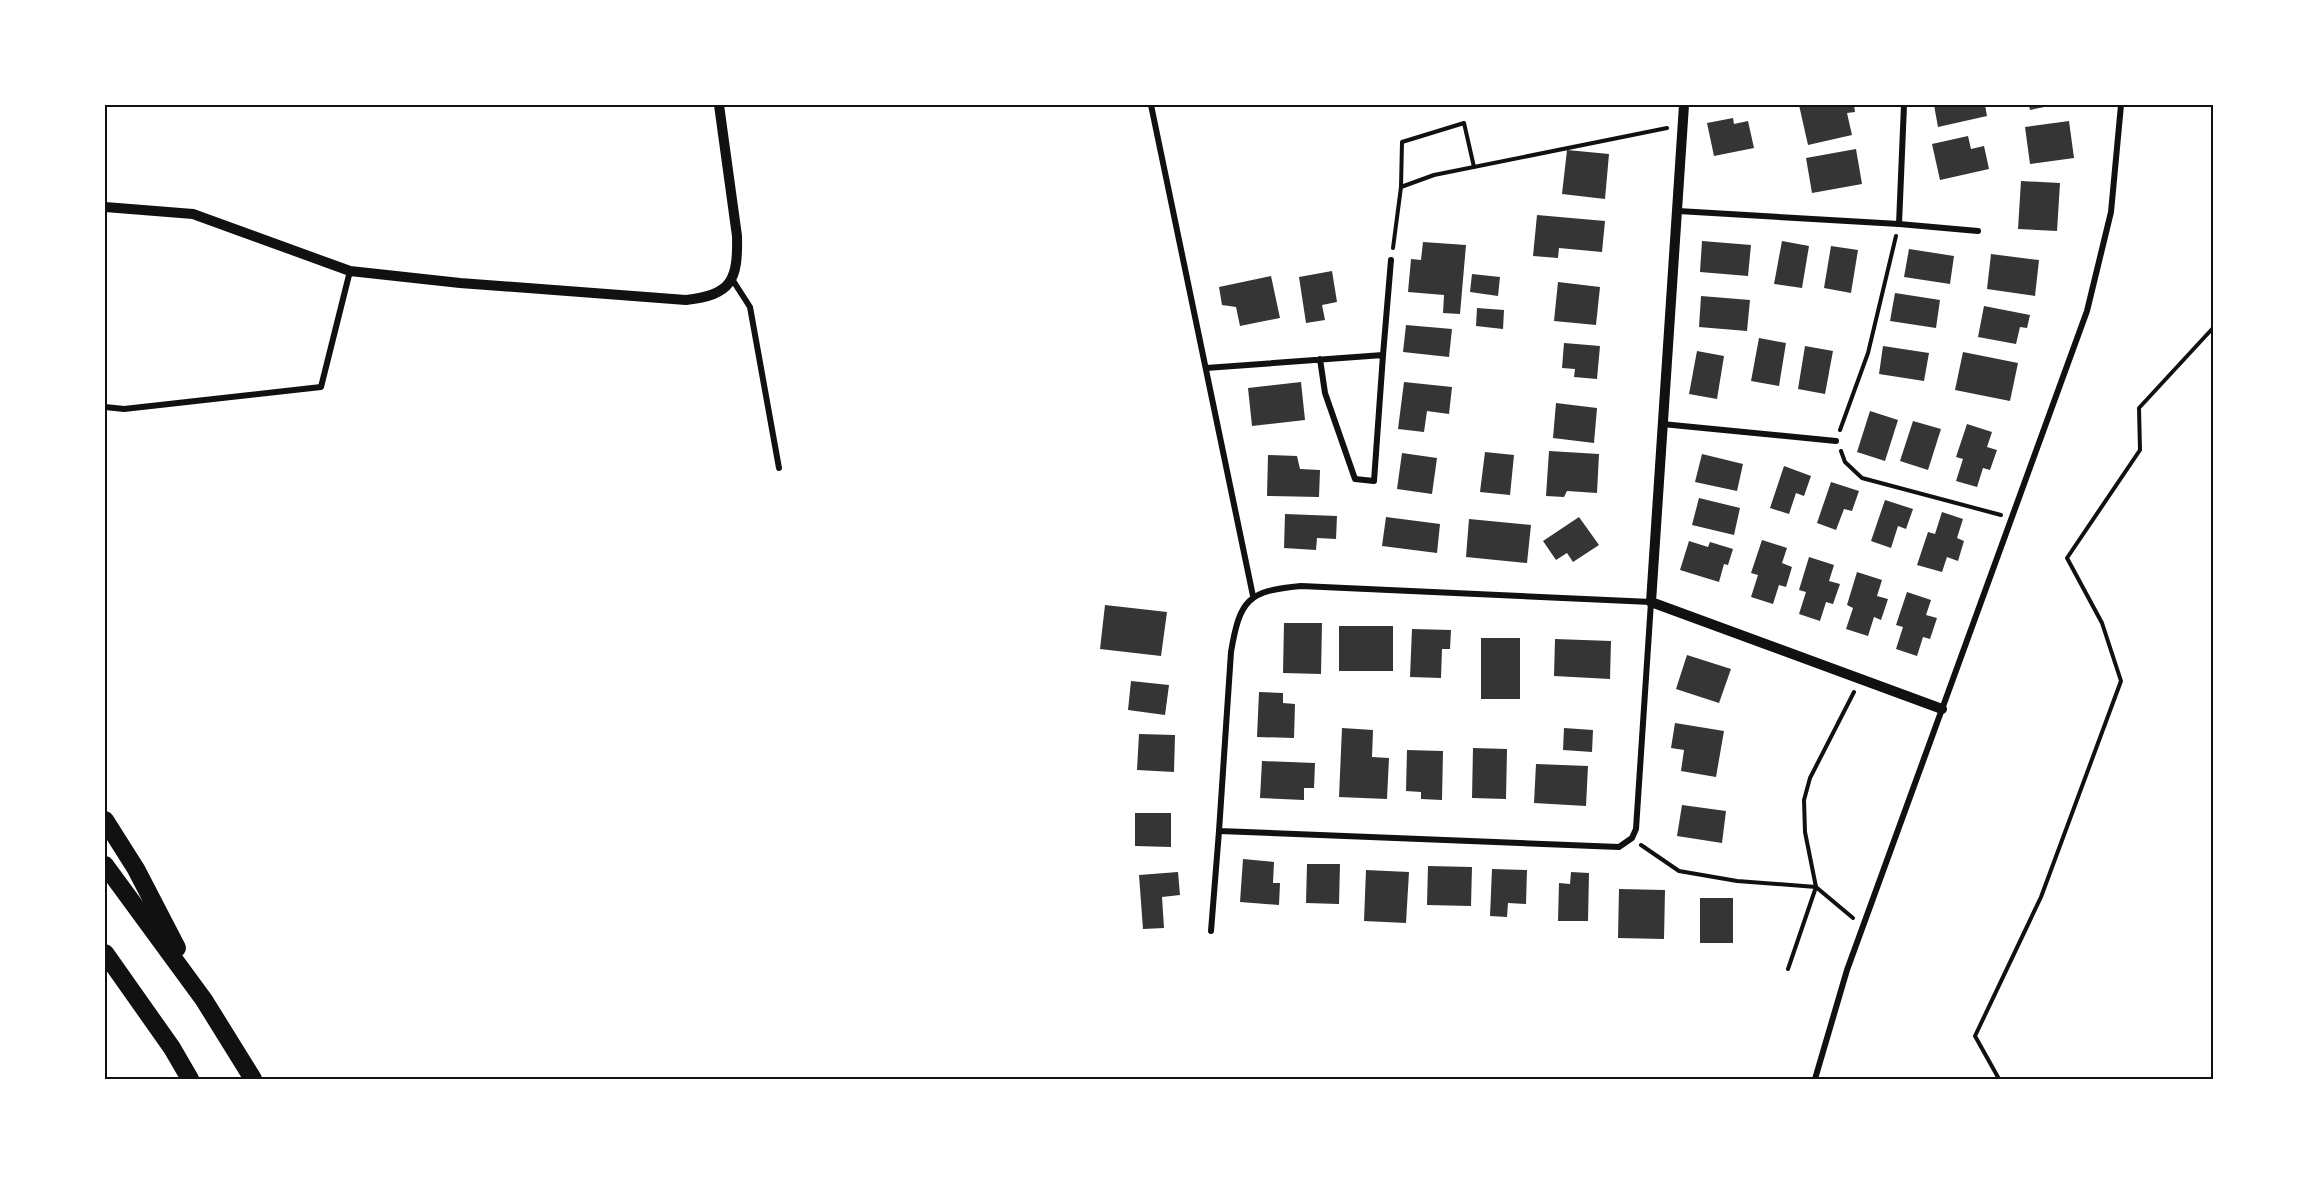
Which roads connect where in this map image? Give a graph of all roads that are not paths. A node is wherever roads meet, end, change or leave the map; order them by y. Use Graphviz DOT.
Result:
graph roads {
  1 [pos="719,105"];
  2 [pos="1151,105"];
  3 [pos="1684,105"];
  4 [pos="1904,105"];
  5 [pos="2121,105"];
  6 [pos="105,207"];
  7 [pos="1678,211"];
  8 [pos="1899,224"];
  9 [pos="1978,231"];
  10 [pos="1391,260"];
  11 [pos="350,271"];
  12 [pos="732,279"];
  13 [pos="1383,355"];
  14 [pos="1320,359"];
  15 [pos="1206,368"];
  16 [pos="105,407"];
  17 [pos="1662,424"];
  18 [pos="1836,441"];
  19 [pos="779,468"];
  20 [pos="1253,596"];
  21 [pos="1651,602"];
  22 [pos="1942,709"];
  23 [pos="105,820"];
  24 [pos="1219,831"];
  25 [pos="105,865"];
  26 [pos="1211,931"];
  27 [pos="105,953"];
  28 [pos="204,1000"];
  29 [pos="190,1079"];
  30 [pos="253,1079"];
  31 [pos="1815,1079"];
  1 -- 12 [label="street"];
  2 -- 15 [label="street"];
  3 -- 7 [label="street"];
  4 -- 8 [label="street"];
  5 -- 22 [label="street"];
  6 -- 11 [label="street"];
  7 -- 8 [label="street"];
  7 -- 17 [label="street"];
  8 -- 9 [label="street"];
  10 -- 13 [label="street"];
  11 -- 12 [label="street"];
  11 -- 16 [label="street"];
  12 -- 19 [label="street"];
  13 -- 14 [label="street"];
  13 -- 14 [label="street"];
  14 -- 15 [label="street"];
  15 -- 20 [label="street"];
  17 -- 18 [label="street"];
  17 -- 21 [label="street"];
  20 -- 21 [label="street"];
  20 -- 24 [label="street"];
  21 -- 22 [label="street"];
  21 -- 24 [label="street"];
  22 -- 31 [label="street"];
  23 -- 28 [label="highway"];
  24 -- 26 [label="street"];
  25 -- 28 [label="highway"];
  27 -- 29 [label="highway"];
  28 -- 30 [label="highway"];
}
